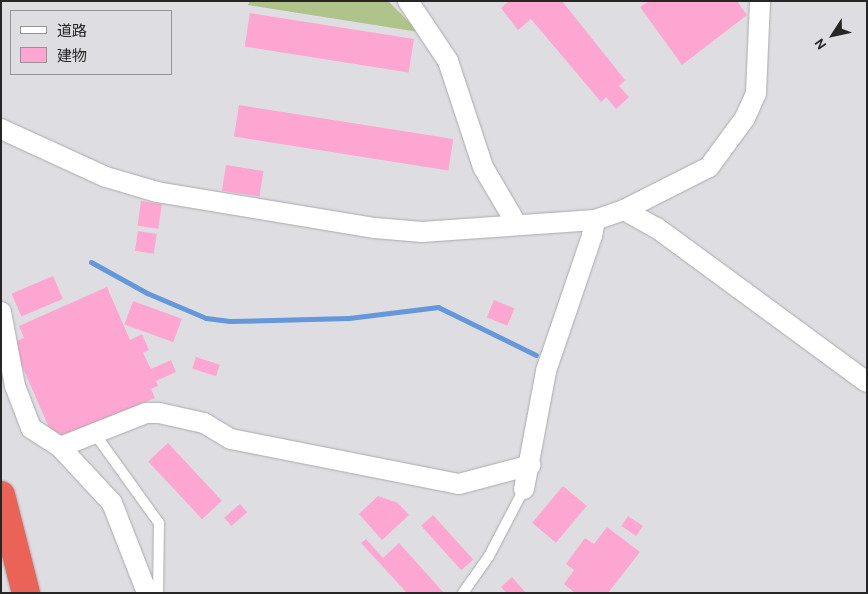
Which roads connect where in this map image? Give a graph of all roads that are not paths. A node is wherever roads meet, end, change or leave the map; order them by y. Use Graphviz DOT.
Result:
graph roads {
  1 [pos="408,1"];
  2 [pos="760,1"];
  3 [pos="1,129"];
  4 [pos="624,210"];
  5 [pos="595,220"];
  6 [pos="517,225"];
  7 [pos="1,312"];
  8 [pos="867,382"];
  9 [pos="95,434"];
  10 [pos="60,447"];
  11 [pos="531,465"];
  12 [pos="524,489"];
  13 [pos="1,495"];
  14 [pos="26,593"];
  15 [pos="147,593"];
  16 [pos="158,593"];
  17 [pos="463,593"];
  1 -- 6 [label="street"];
  2 -- 4 [label="street"];
  3 -- 6 [label="street"];
  4 -- 5 [label="street"];
  4 -- 8 [label="street"];
  5 -- 6 [label="street"];
  5 -- 11 [label="street"];
  7 -- 10 [label="street"];
  9 -- 10 [label="street"];
  9 -- 11 [label="street"];
  9 -- 16 [label="lane"];
  10 -- 15 [label="street"];
  11 -- 12 [label="street"];
  12 -- 17 [label="lane"];
  13 -- 14 [label="highway"];
}
